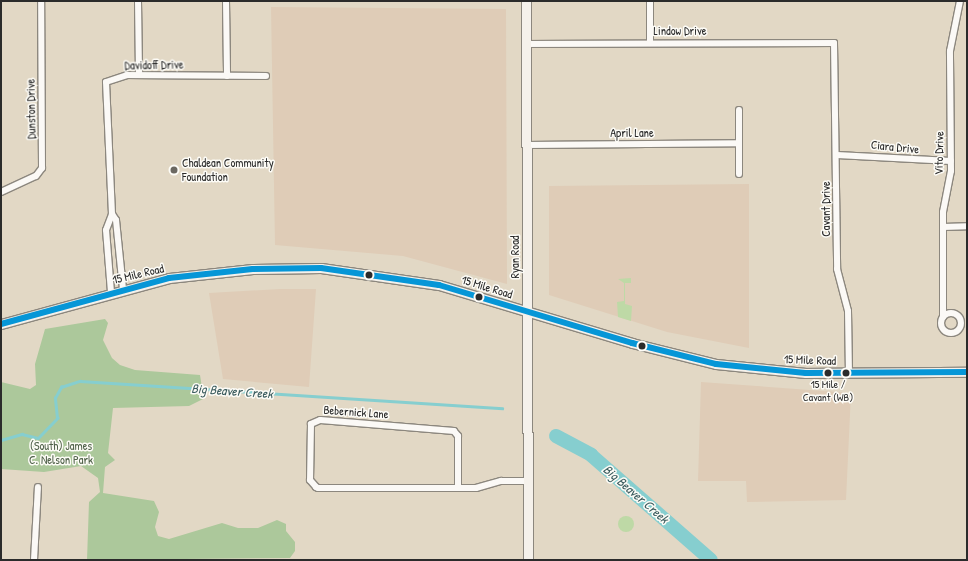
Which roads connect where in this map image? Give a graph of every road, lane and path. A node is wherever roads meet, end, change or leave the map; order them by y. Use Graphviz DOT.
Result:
graph roads {
  1 [pos="41,1"];
  2 [pos="138,1"];
  3 [pos="226,1"];
  4 [pos="526,1"];
  5 [pos="650,1"];
  6 [pos="960,1"];
  7 [pos="650,42"];
  8 [pos="834,43"];
  9 [pos="526,44"];
  10 [pos="139,75"];
  11 [pos="227,76"];
  12 [pos="266,76"];
  13 [pos="739,110"];
  14 [pos="739,143"];
  15 [pos="526,144"];
  16 [pos="837,155"];
  17 [pos="951,161"];
  18 [pos="739,174"];
  19 [pos="1,192"];
  20 [pos="112,214"];
  21 [pos="967,226"];
  22 [pos="943,227"];
  23 [pos="124,289"];
  24 [pos="111,292"];
  25 [pos="946,305"];
  26 [pos="527,312"];
  27 [pos="955,314"];
  28 [pos="943,317"];
  29 [pos="1,324"];
  30 [pos="967,372"];
  31 [pos="849,373"];
  32 [pos="528,481"];
  33 [pos="38,487"];
  34 [pos="458,488"];
  35 [pos="34,560"];
  36 [pos="528,560"];
  1 -- 19 [label="street, Dunston Drive"];
  2 -- 10 [label="street"];
  3 -- 11 [label="street"];
  4 -- 9 [label="main road, Ryan Road"];
  5 -- 7 [label="street"];
  6 -- 17 [label="street, Vito Drive"];
  7 -- 8 [label="street, Lindow Drive"];
  7 -- 9 [label="street, Lindow Drive"];
  8 -- 16 [label="street, Cavant Drive"];
  9 -- 15 [label="main road, Ryan Road"];
  10 -- 11 [label="street, Davidoff Drive"];
  10 -- 20 [label="street, Davidoff Drive"];
  11 -- 12 [label="street, Davidoff Drive"];
  13 -- 14 [label="street"];
  14 -- 15 [label="street, April Lane"];
  14 -- 18 [label="street"];
  15 -- 26 [label="main road, Ryan Road"];
  16 -- 17 [label="street, Ciara Drive"];
  16 -- 31 [label="street, Cavant Drive"];
  17 -- 22 [label="street, Vito Drive"];
  20 -- 23 [label="street, Davidoff Drive"];
  20 -- 24 [label="street, Davidoff Drive"];
  21 -- 22 [label="street"];
  22 -- 25 [label="street, Vito Drive"];
  23 -- 24 [label="main road, 15 Mile Road"];
  23 -- 26 [label="main road, 15 Mile Road"];
  24 -- 29 [label="main road, 15 Mile Road"];
  25 -- 27 [label="street"];
  25 -- 28 [label="street, Vito Drive"];
  26 -- 31 [label="main road, 15 Mile Road"];
  26 -- 32 [label="main road, Ryan Road"];
  27 -- 28 [label="street"];
  27 -- 28 [label="street"];
  30 -- 31 [label="main road, 15 Mile Road"];
  32 -- 34 [label="street, Bebernick Lane"];
  32 -- 36 [label="main road, Ryan Road"];
  33 -- 35 [label="street"];
  34 -- 34 [label="street, Bebernick Lane"];
}
